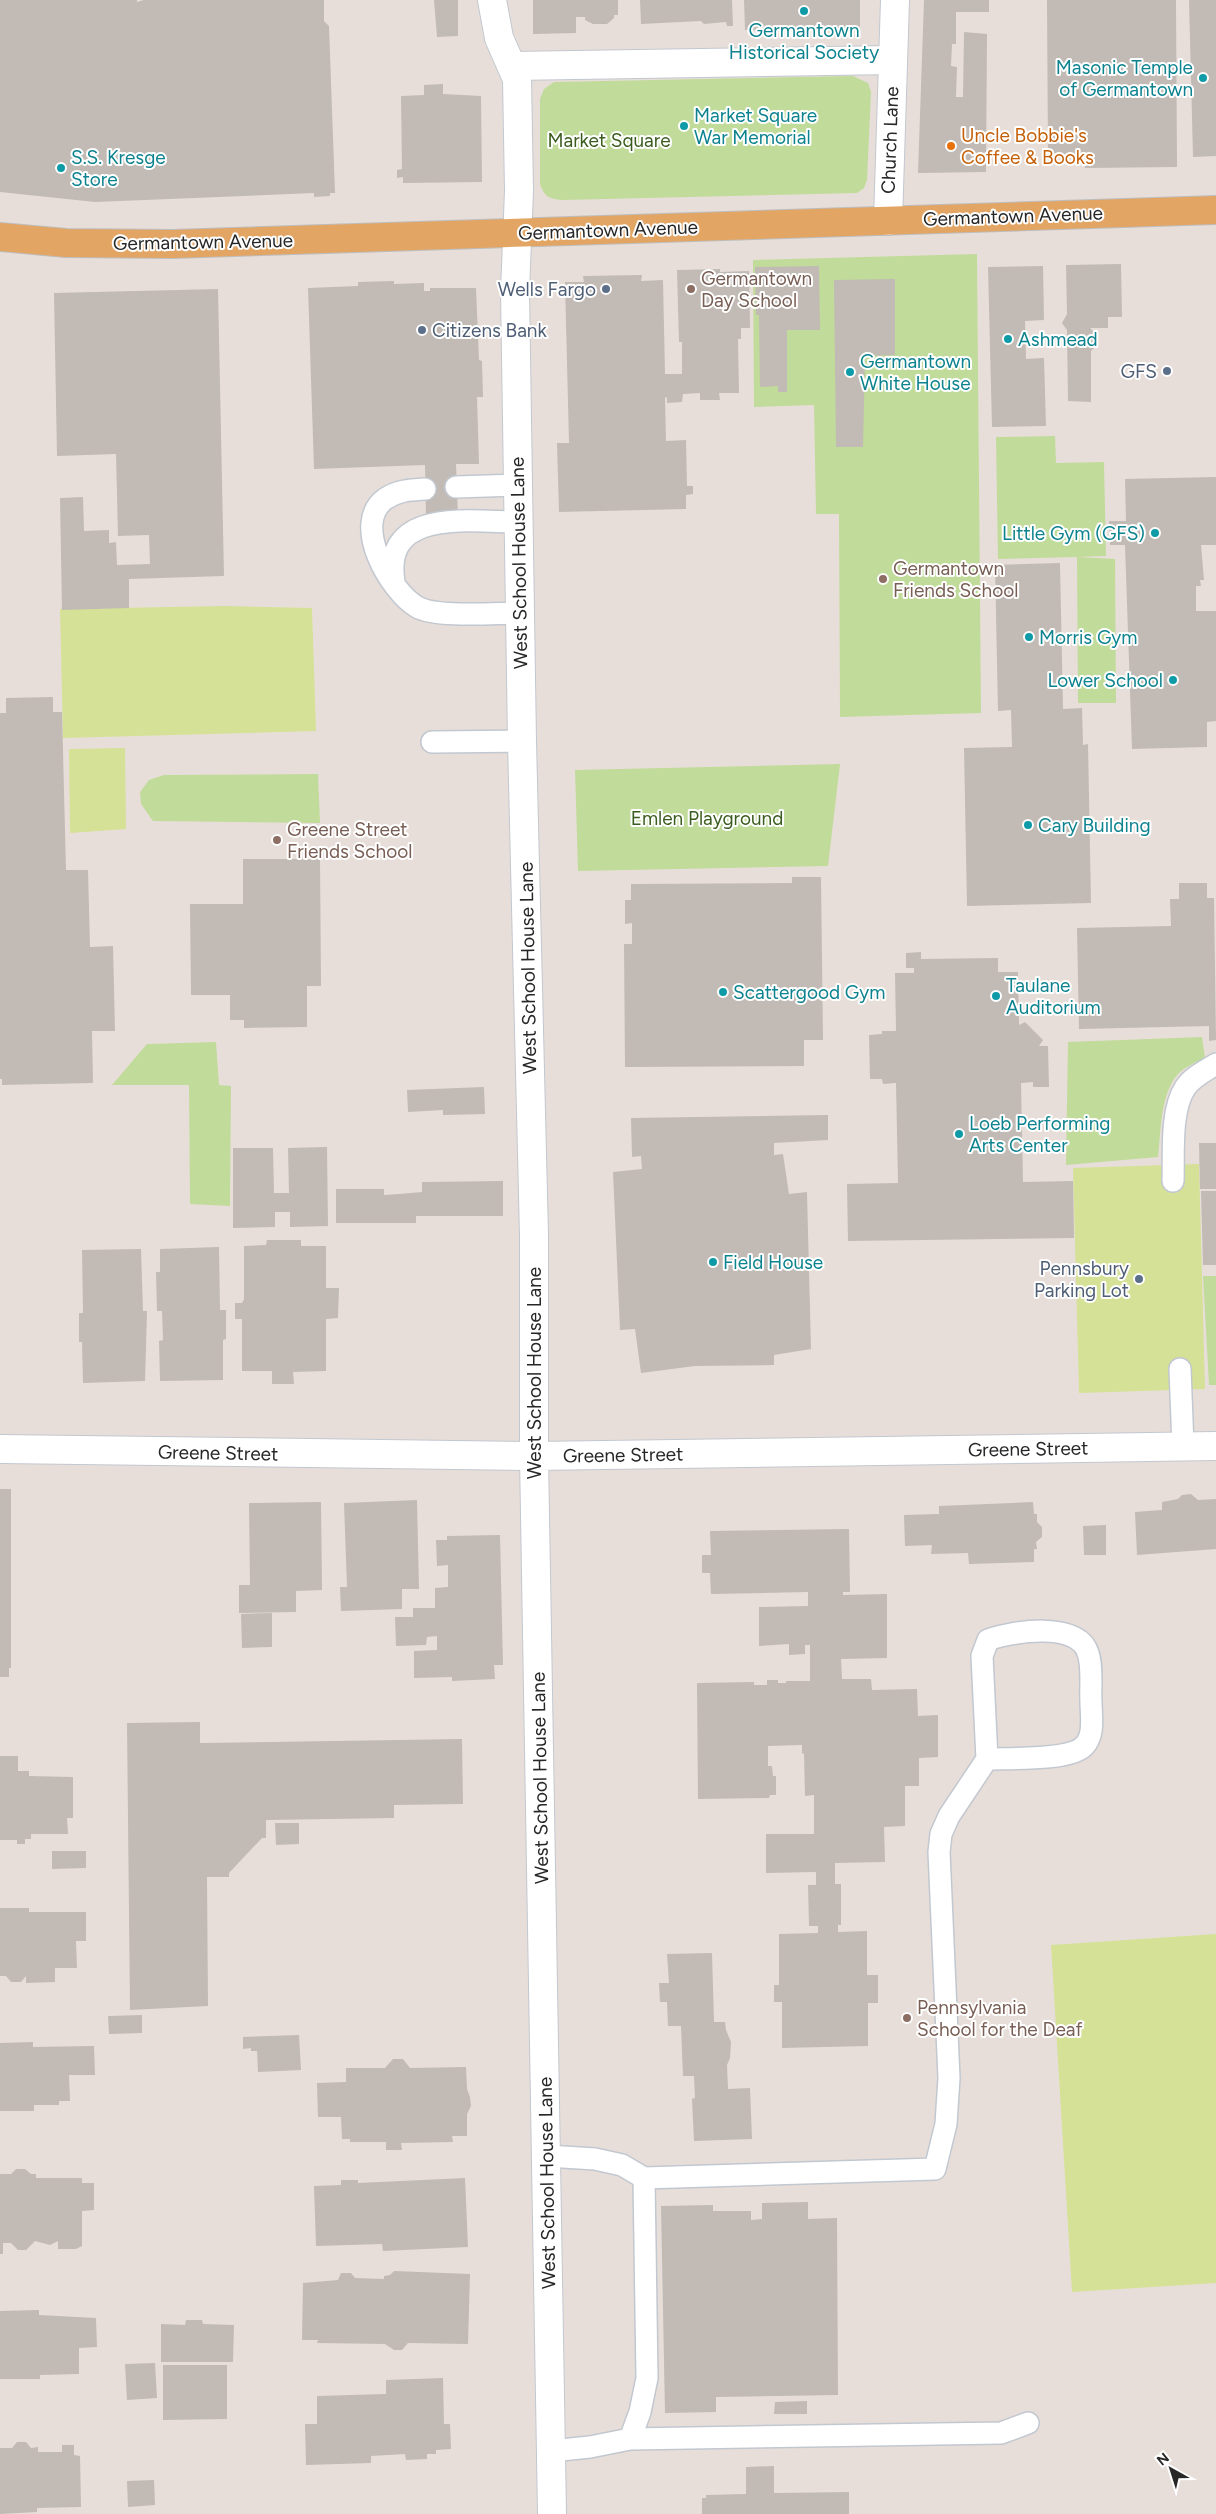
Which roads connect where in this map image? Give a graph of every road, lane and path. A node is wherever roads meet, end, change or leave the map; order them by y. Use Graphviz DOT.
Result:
graph roads {
  1 [pos="492,0"];
  2 [pos="895,0"];
  3 [pos="893,60"];
  4 [pos="512,66"];
  5 [pos="1216,210"];
  6 [pos="888,221"];
  7 [pos="517,233"];
  8 [pos="0,237"];
  9 [pos="518,485"];
  10 [pos="456,487"];
  11 [pos="425,489"];
  12 [pos="519,522"];
  13 [pos="395,587"];
  14 [pos="520,613"];
  15 [pos="522,741"];
  16 [pos="432,742"];
  17 [pos="1216,1064"];
  18 [pos="1173,1182"];
  19 [pos="1180,1369"];
  20 [pos="1183,1446"];
  21 [pos="1216,1446"];
  22 [pos="0,1449"];
  23 [pos="534,1456"];
  24 [pos="987,1759"];
  25 [pos="547,2156"];
  26 [pos="644,2178"];
  27 [pos="1028,2423"];
  28 [pos="630,2439"];
  29 [pos="551,2451"];
  30 [pos="552,2514"];
  1 -- 4 [label="street, West School House Lane"];
  2 -- 3 [label="street, Church Lane"];
  3 -- 4 [label="street"];
  3 -- 6 [label="street, Church Lane"];
  4 -- 7 [label="street, West School House Lane"];
  5 -- 6 [label="main road, Germantown Avenue"];
  6 -- 7 [label="main road, Germantown Avenue"];
  7 -- 8 [label="main road, Germantown Avenue"];
  7 -- 9 [label="street, West School House Lane"];
  9 -- 10 [label="lane"];
  9 -- 12 [label="street, West School House Lane"];
  11 -- 13 [label="lane"];
  12 -- 13 [label="lane"];
  12 -- 14 [label="street, West School House Lane"];
  13 -- 14 [label="lane"];
  14 -- 15 [label="street, West School House Lane"];
  15 -- 16 [label="lane"];
  15 -- 23 [label="street, West School House Lane"];
  17 -- 18 [label="lane"];
  19 -- 20 [label="lane"];
  20 -- 21 [label="street, Greene Street"];
  20 -- 23 [label="street, Greene Street"];
  22 -- 23 [label="street, Greene Street"];
  23 -- 25 [label="street, West School House Lane"];
  24 -- 24 [label="lane"];
  24 -- 26 [label="lane"];
  25 -- 26 [label="lane"];
  25 -- 29 [label="street, West School House Lane"];
  26 -- 28 [label="lane"];
  27 -- 28 [label="lane"];
  28 -- 29 [label="lane"];
  29 -- 30 [label="street, West School House Lane"];
}
